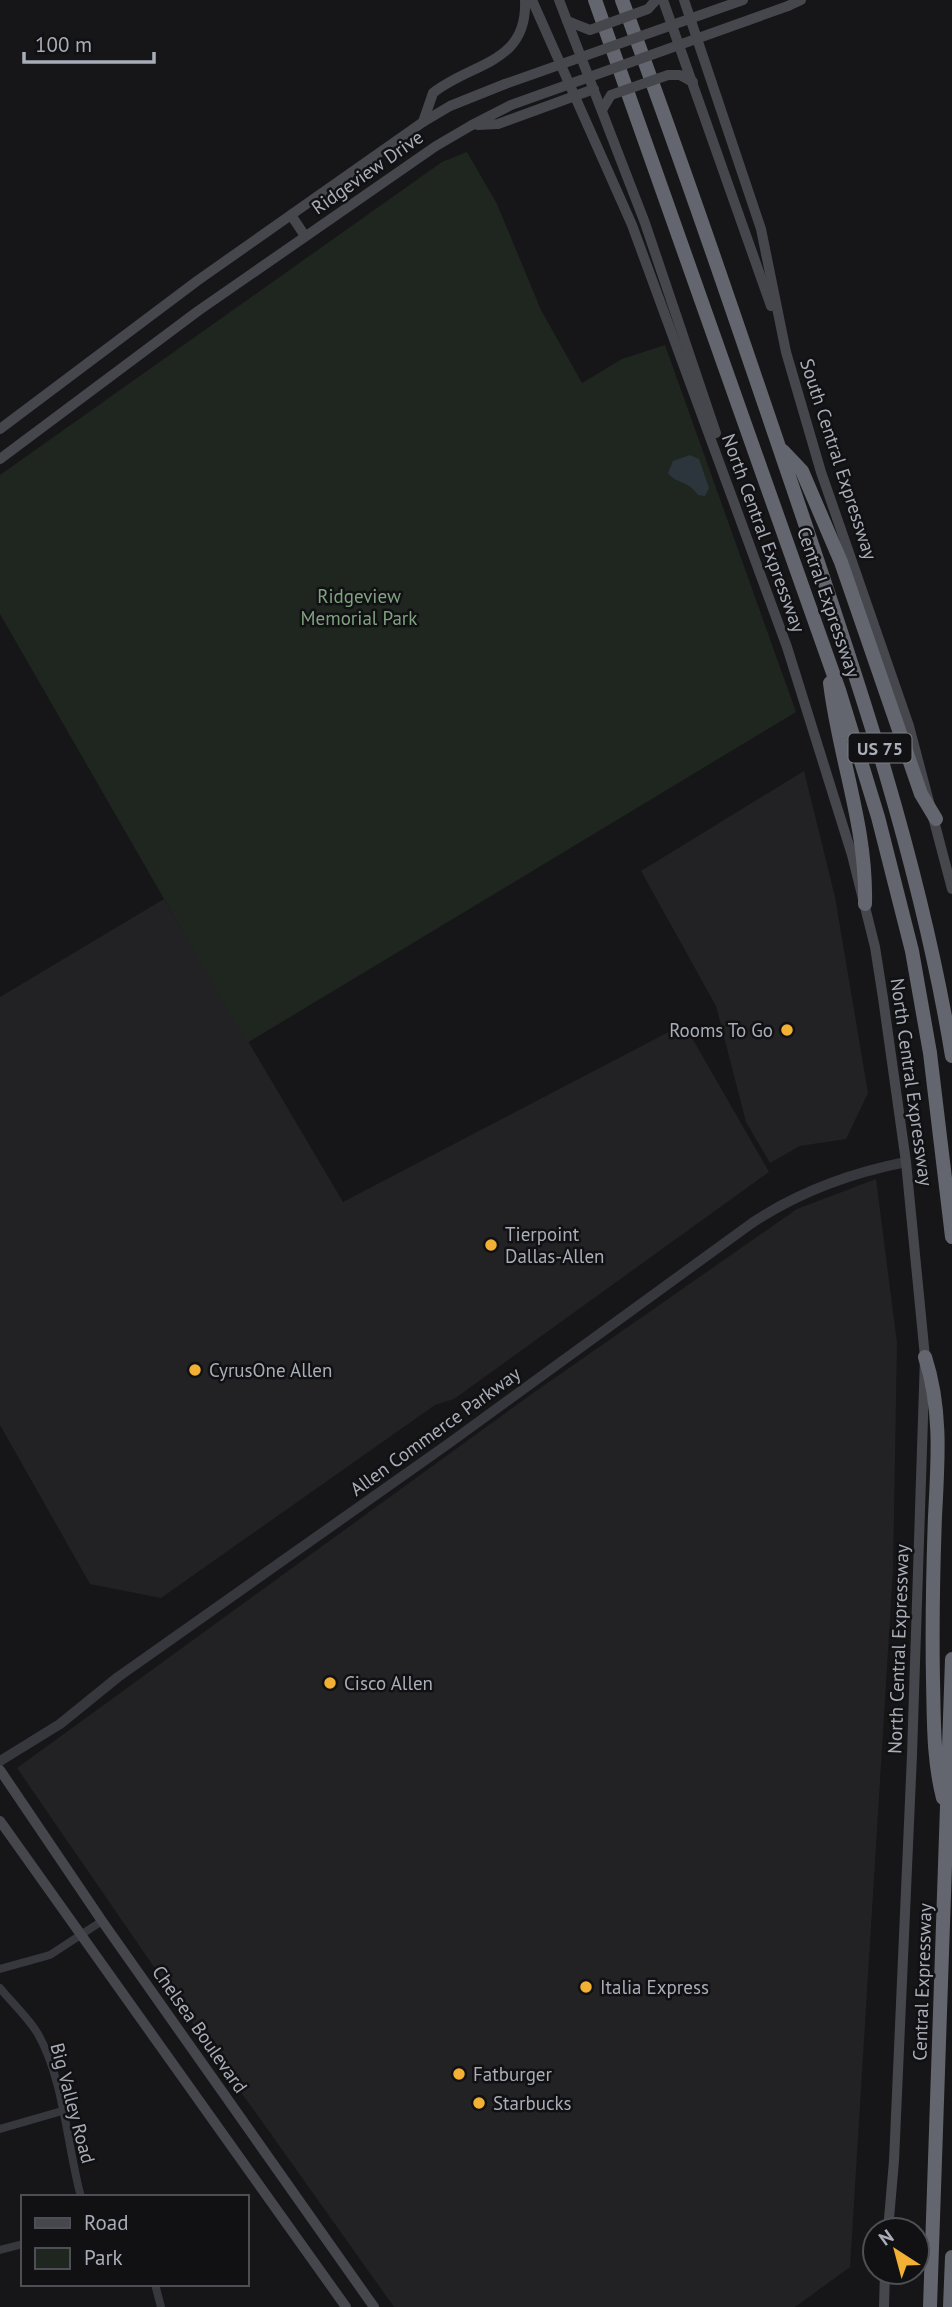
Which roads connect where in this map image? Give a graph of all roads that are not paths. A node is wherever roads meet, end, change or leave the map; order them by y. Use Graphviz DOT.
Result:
graph roads {
  1 [pos="525,0"];
  2 [pos="532,0"];
  3 [pos="559,0"];
  4 [pos="595,0"];
  5 [pos="622,0"];
  6 [pos="656,0"];
  7 [pos="663,0"];
  8 [pos="684,0"];
  9 [pos="743,0"];
  10 [pos="801,0"];
  11 [pos="567,21"];
  12 [pos="673,26"];
  13 [pos="680,46"];
  14 [pos="582,57"];
  15 [pos="589,77"];
  16 [pos="693,82"];
  17 [pos="594,89"];
  18 [pos="603,110"];
  19 [pos="423,122"];
  20 [pos="472,125"];
  21 [pos="291,215"];
  22 [pos="305,236"];
  23 [pos="786,352"];
  24 [pos="0,429"];
  25 [pos="779,447"];
  26 [pos="0,459"];
  27 [pos="724,473"];
  28 [pos="827,657"];
  29 [pos="936,819"];
  30 [pos="952,889"];
  31 [pos="865,904"];
  32 [pos="952,1056"];
  33 [pos="906,1162"];
  34 [pos="952,1237"];
  35 [pos="925,1357"];
  36 [pos="952,1658"];
  37 [pos="0,1761"];
  38 [pos="0,1770"];
  39 [pos="947,1818"];
  40 [pos="0,1821"];
  41 [pos="102,1921"];
  42 [pos="81,1935"];
  43 [pos="0,1969"];
  44 [pos="0,1988"];
  45 [pos="62,2111"];
  46 [pos="0,2129"];
  47 [pos="81,2195"];
  48 [pos="889,2216"];
  49 [pos="21,2245"];
  50 [pos="0,2250"];
  51 [pos="952,2257"];
  52 [pos="156,2286"];
  53 [pos="885,2286"];
  54 [pos="951,2289"];
  55 [pos="930,2305"];
  56 [pos="161,2307"];
  57 [pos="346,2307"];
  58 [pos="374,2307"];
  59 [pos="884,2307"];
  60 [pos="950,2307"];
  1 -- 19 [label="main road"];
  2 -- 27 [label="main road, North Central Expressway"];
  3 -- 11 [label="main road"];
  4 -- 28 [label="highway, Central Expressway / US 75"];
  5 -- 25 [label="highway, Central Expressway / US 75"];
  6 -- 11 [label="main road, bridge"];
  7 -- 12 [label="main road"];
  8 -- 23 [label="main road, South Central Expressway"];
  9 -- 12 [label="main road, Ridgeview Drive, bridge"];
  10 -- 13 [label="main road, Ridgeview Drive, bridge"];
  11 -- 14 [label="main road"];
  12 -- 13 [label="main road, bridge"];
  12 -- 14 [label="main road, Ridgeview Drive, bridge"];
  13 -- 15 [label="main road, Ridgeview Drive, bridge"];
  13 -- 16 [label="main road"];
  14 -- 15 [label="main road"];
  14 -- 19 [label="main road, Ridgeview Drive, bridge"];
  15 -- 17 [label="main road, bridge"];
  15 -- 20 [label="main road, Ridgeview Drive, bridge"];
  16 -- 18 [label="main road, bridge"];
  16 -- 23 [label="main road"];
  17 -- 18 [label="main road, bridge"];
  17 -- 20 [label="main road, bridge"];
  18 -- 27 [label="main road"];
  19 -- 21 [label="main road, Ridgeview Drive"];
  20 -- 22 [label="main road, Ridgeview Drive"];
  21 -- 22 [label="main road"];
  21 -- 24 [label="main road, Ridgeview Drive"];
  22 -- 26 [label="main road, Ridgeview Drive"];
  23 -- 29 [label="main road, South Central Expressway"];
  25 -- 29 [label="highway"];
  25 -- 32 [label="highway, Central Expressway / US 75"];
  27 -- 31 [label="main road, North Central Expressway"];
  28 -- 31 [label="highway"];
  28 -- 34 [label="highway, Central Expressway / US 75"];
  29 -- 30 [label="main road, South Central Expressway"];
  31 -- 33 [label="main road, North Central Expressway"];
  33 -- 35 [label="main road, North Central Expressway"];
  33 -- 37 [label="street, Allen Commerce Parkway"];
  35 -- 39 [label="highway"];
  35 -- 48 [label="main road, North Central Expressway"];
  36 -- 39 [label="highway, Central Expressway"];
  38 -- 41 [label="main road, Chelsea Boulevard"];
  39 -- 55 [label="highway, Central Expressway"];
  40 -- 42 [label="main road"];
  41 -- 42 [label="street"];
  41 -- 58 [label="main road, Chelsea Boulevard"];
  42 -- 43 [label="street"];
  42 -- 57 [label="main road"];
  44 -- 45 [label="street, Big Valley Road"];
  45 -- 46 [label="street"];
  45 -- 47 [label="street, Big Valley Road"];
  49 -- 50 [label="street"];
  51 -- 54 [label="highway"];
  52 -- 56 [label="street"];
  53 -- 59 [label="main road"];
  54 -- 60 [label="highway"];
}
